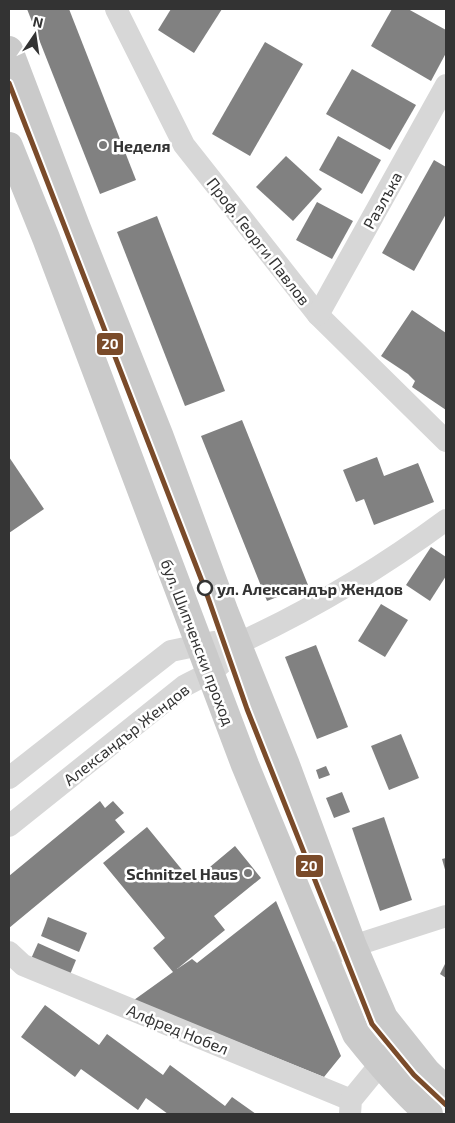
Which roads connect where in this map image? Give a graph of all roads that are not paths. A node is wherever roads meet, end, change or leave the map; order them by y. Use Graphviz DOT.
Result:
graph roads {
  1 [pos="116,9"];
  2 [pos="9,50"];
  3 [pos="446,85"];
  4 [pos="9,146"];
  5 [pos="318,316"];
  6 [pos="446,441"];
  7 [pos="446,520"];
  8 [pos="199,644"];
  9 [pos="237,644"];
  10 [pos="209,673"];
  11 [pos="9,778"];
  12 [pos="9,826"];
  13 [pos="446,916"];
  14 [pos="353,946"];
  15 [pos="9,952"];
  16 [pos="323,957"];
  17 [pos="402,1043"];
  18 [pos="380,1065"];
  19 [pos="446,1090"];
  20 [pos="350,1107"];
  21 [pos="429,1114"];
  1 -- 5 [label="street, Проф. Георги Павлов"];
  2 -- 9 [label="main road"];
  3 -- 5 [label="street, Разлъка"];
  4 -- 8 [label="main road, бул. Шипченски проход"];
  5 -- 6 [label="street, Проф. Георги Павлов"];
  7 -- 9 [label="street"];
  8 -- 9 [label="street"];
  8 -- 10 [label="main road, бул. Шипченски проход"];
  8 -- 11 [label="street"];
  9 -- 10 [label="street, Александър Жендов"];
  9 -- 14 [label="main road"];
  10 -- 12 [label="street, Александър Жендов"];
  10 -- 16 [label="main road, бул. Шипченски проход"];
  13 -- 14 [label="street"];
  14 -- 16 [label="street"];
  14 -- 17 [label="main road"];
  15 -- 20 [label="street, Алфред Нобел"];
  16 -- 18 [label="main road, бул. Шипченски проход"];
  17 -- 18 [label="street, Алфред Нобел"];
  17 -- 19 [label="main road"];
  18 -- 20 [label="street, Алфред Нобел"];
  18 -- 21 [label="main road, бул. Шипченски проход"];
}
